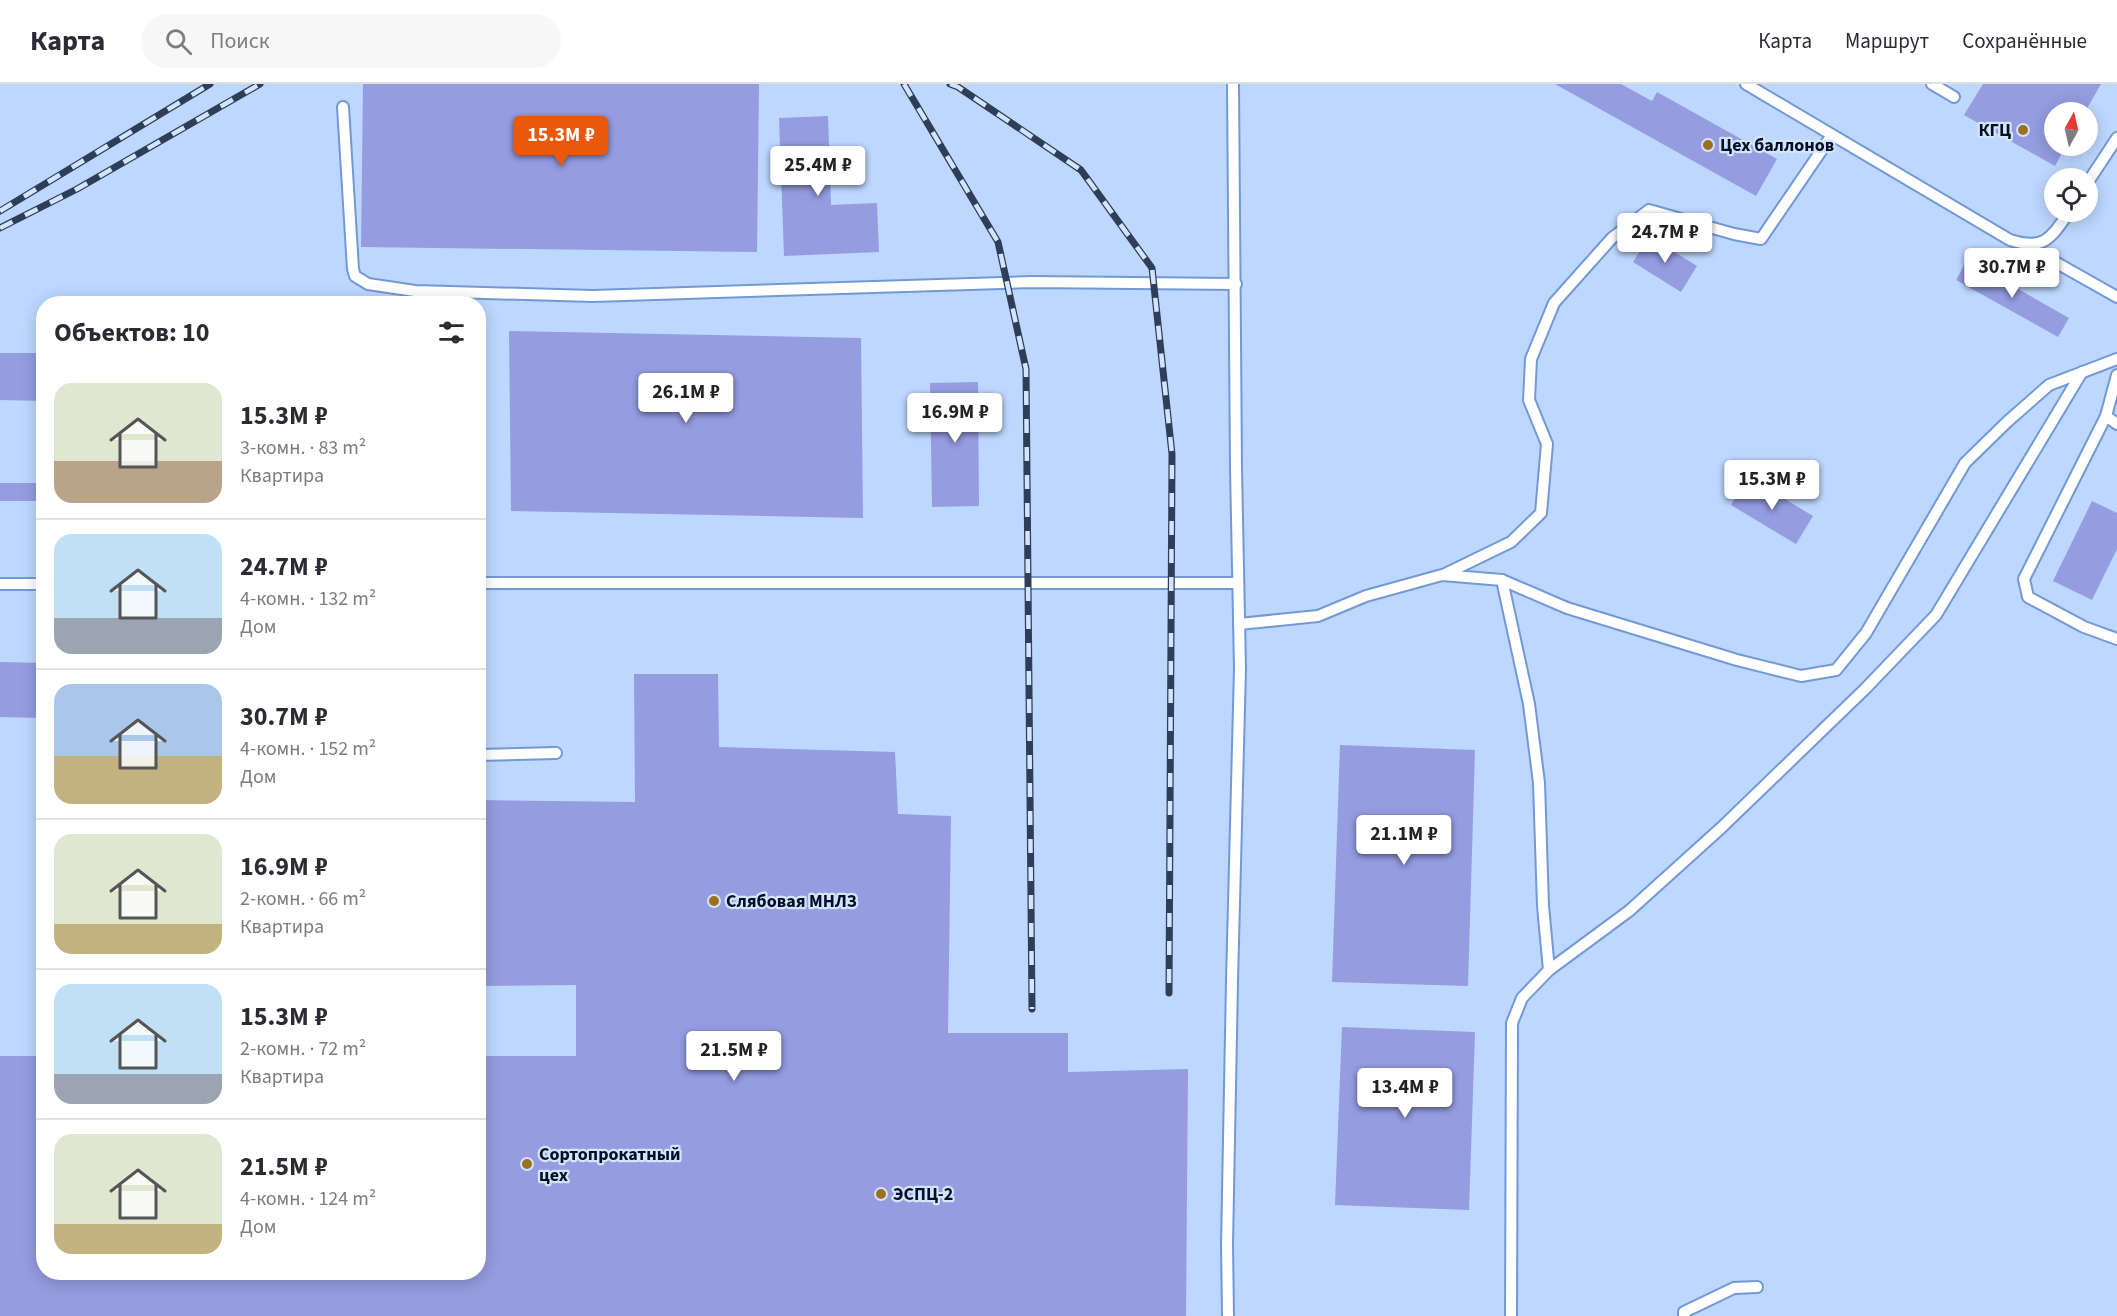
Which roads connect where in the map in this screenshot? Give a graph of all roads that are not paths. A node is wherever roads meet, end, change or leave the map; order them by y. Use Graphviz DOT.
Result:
graph roads {
  1 [pos="1233,84"];
  2 [pos="1746,84"];
  3 [pos="1932,84"];
  4 [pos="1954,98"];
  5 [pos="343,107"];
  6 [pos="1832,135"];
  7 [pos="2117,138"];
  8 [pos="2097,168"];
  9 [pos="2062,222"];
  10 [pos="2022,244"];
  11 [pos="1236,284"];
  12 [pos="2117,297"];
  13 [pos="2117,359"];
  14 [pos="2082,372"];
  15 [pos="2117,375"];
  16 [pos="2106,416"];
  17 [pos="2117,424"];
  18 [pos="1442,575"];
  19 [pos="1502,580"];
  20 [pos="486,583"];
  21 [pos="1238,583"];
  22 [pos="0,584"];
  23 [pos="36,584"];
  24 [pos="1239,624"];
  25 [pos="2117,639"];
  26 [pos="556,753"];
  27 [pos="486,755"];
  28 [pos="1549,970"];
  29 [pos="1757,1287"];
  30 [pos="1228,1316"];
  31 [pos="1511,1316"];
  32 [pos="1684,1316"];
  1 -- 11 [label="lane"];
  2 -- 6 [label="lane"];
  3 -- 4 [label="lane"];
  5 -- 11 [label="lane"];
  6 -- 10 [label="lane"];
  6 -- 18 [label="lane"];
  7 -- 8 [label="lane"];
  9 -- 10 [label="lane"];
  10 -- 12 [label="lane"];
  11 -- 21 [label="lane"];
  13 -- 14 [label="lane"];
  14 -- 19 [label="lane"];
  14 -- 28 [label="lane"];
  15 -- 16 [label="lane"];
  16 -- 17 [label="lane"];
  16 -- 25 [label="lane"];
  18 -- 19 [label="lane"];
  18 -- 24 [label="lane"];
  19 -- 28 [label="lane"];
  20 -- 21 [label="lane"];
  21 -- 24 [label="lane"];
  22 -- 23 [label="lane"];
  24 -- 30 [label="lane"];
  26 -- 27 [label="lane"];
  28 -- 31 [label="lane"];
  29 -- 32 [label="lane"];
}
